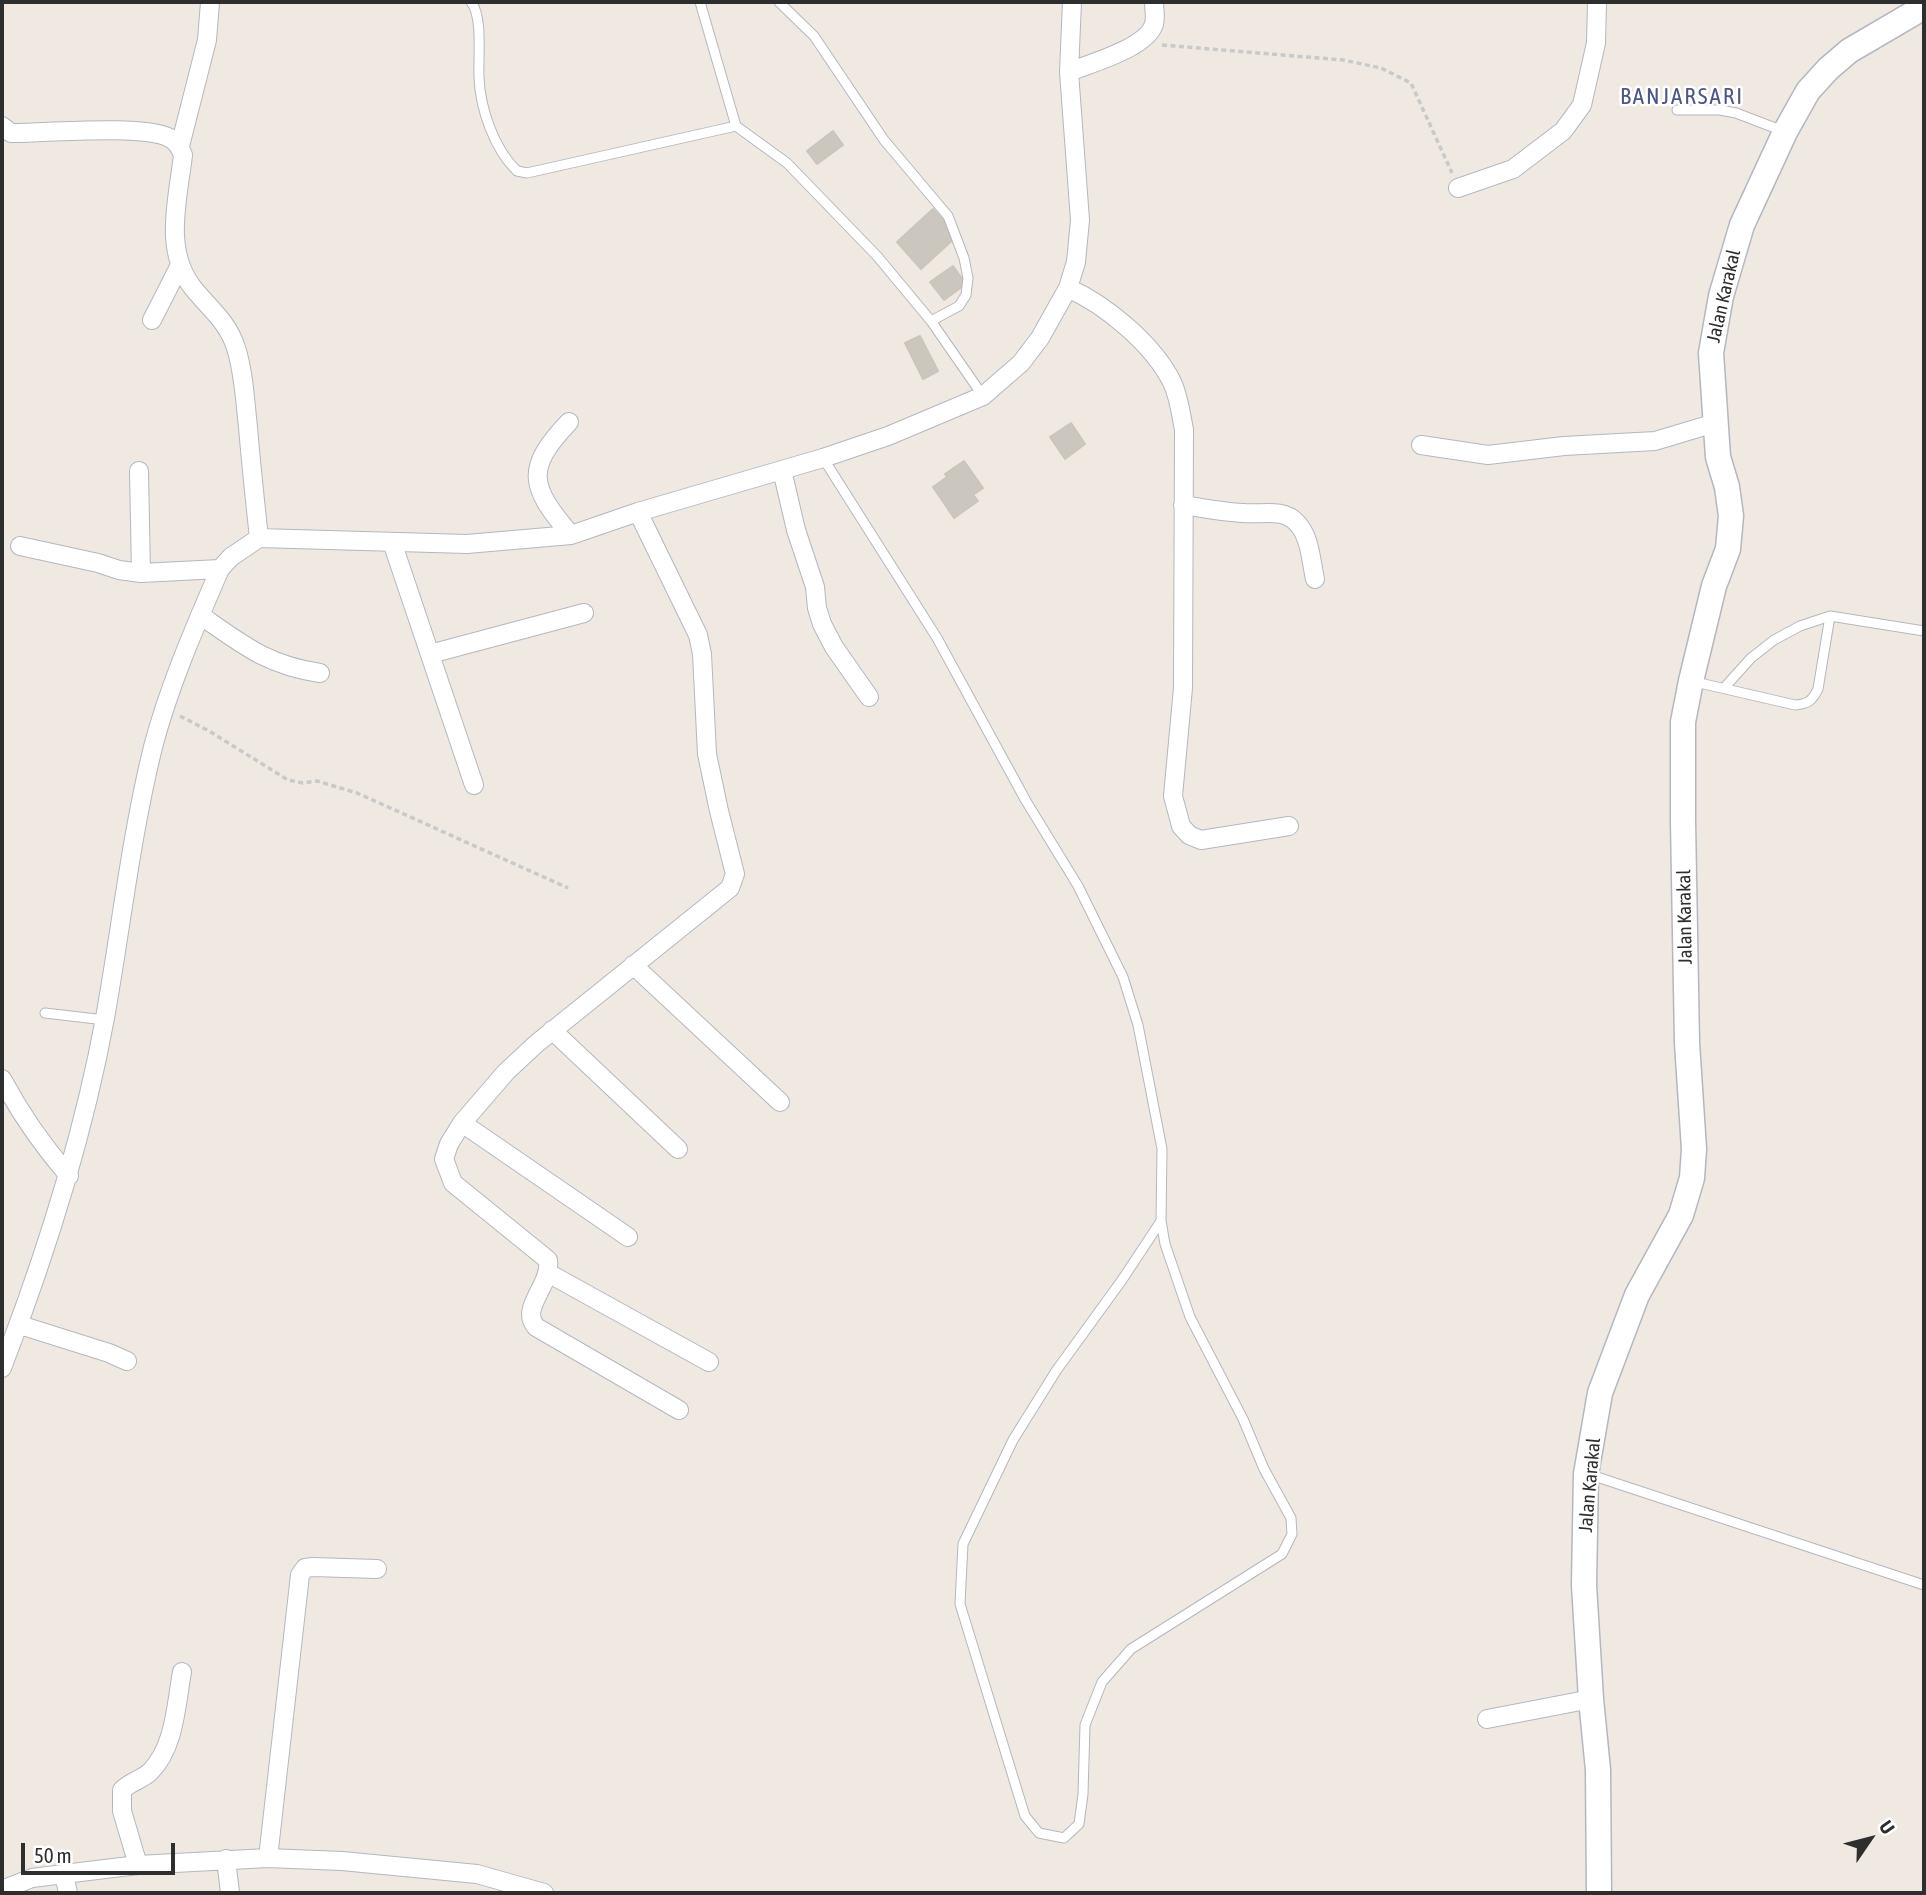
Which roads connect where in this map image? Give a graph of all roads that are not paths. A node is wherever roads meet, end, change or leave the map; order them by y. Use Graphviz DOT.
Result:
graph roads {
  1 [pos="211,2"];
  2 [pos="471,2"];
  3 [pos="700,2"];
  4 [pos="779,2"];
  5 [pos="1072,2"];
  6 [pos="1154,2"];
  7 [pos="1597,2"];
  8 [pos="1924,7"];
  9 [pos="1069,72"];
  10 [pos="1677,110"];
  11 [pos="736,126"];
  12 [pos="5,132"];
  13 [pos="1785,132"];
  14 [pos="180,146"];
  15 [pos="1458,188"];
  16 [pos="180,265"];
  17 [pos="1068,288"];
  18 [pos="152,320"];
  19 [pos="930,321"];
  20 [pos="983,396"];
  21 [pos="569,422"];
  22 [pos="1715,423"];
  23 [pos="1420,444"];
  24 [pos="823,458"];
  25 [pos="782,470"];
  26 [pos="139,471"];
  27 [pos="1183,505"];
  28 [pos="638,512"];
  29 [pos="571,535"];
  30 [pos="259,538"];
  31 [pos="392,542"];
  32 [pos="20,546"];
  33 [pos="220,569"];
  34 [pos="141,573"];
  35 [pos="1315,579"];
  36 [pos="584,613"];
  37 [pos="200,615"];
  38 [pos="1830,616"];
  39 [pos="1924,631"];
  40 [pos="430,654"];
  41 [pos="320,673"];
  42 [pos="1691,681"];
  43 [pos="1724,688"];
  44 [pos="869,697"];
  45 [pos="474,785"];
  46 [pos="1289,825"];
  47 [pos="633,965"];
  48 [pos="45,1013"];
  49 [pos="104,1020"];
  50 [pos="552,1030"];
  51 [pos="2,1079"];
  52 [pos="780,1102"];
  53 [pos="462,1123"];
  54 [pos="678,1149"];
  55 [pos="69,1176"];
  56 [pos="1161,1222"];
  57 [pos="628,1237"];
  58 [pos="548,1273"];
  59 [pos="20,1325"];
  60 [pos="127,1361"];
  61 [pos="709,1362"];
  62 [pos="2,1367"];
  63 [pos="679,1410"];
  64 [pos="1586,1474"];
  65 [pos="377,1569"];
  66 [pos="1924,1585"];
  67 [pos="182,1672"];
  68 [pos="1591,1699"];
  69 [pos="1488,1719"];
  70 [pos="268,1858"];
  71 [pos="226,1859"];
  72 [pos="138,1865"];
  73 [pos="64,1874"];
  74 [pos="2,1890"];
  75 [pos="68,1893"];
  76 [pos="230,1893"];
  77 [pos="544,1893"];
  78 [pos="1599,1893"];
  1 -- 14 [label="street"];
  2 -- 11 [label="lane"];
  3 -- 11 [label="lane"];
  4 -- 19 [label="lane"];
  5 -- 9 [label="street"];
  6 -- 9 [label="street"];
  7 -- 15 [label="street"];
  8 -- 13 [label="main road, Jalan Karakal"];
  9 -- 17 [label="street"];
  10 -- 13 [label="lane"];
  11 -- 19 [label="lane"];
  12 -- 14 [label="street"];
  13 -- 22 [label="main road, Jalan Karakal"];
  14 -- 16 [label="street"];
  16 -- 18 [label="street"];
  16 -- 30 [label="street"];
  17 -- 20 [label="street"];
  17 -- 27 [label="street"];
  19 -- 20 [label="lane"];
  20 -- 24 [label="street"];
  21 -- 29 [label="street"];
  22 -- 23 [label="street"];
  22 -- 42 [label="main road, Jalan Karakal"];
  24 -- 25 [label="street"];
  24 -- 56 [label="lane"];
  25 -- 28 [label="street"];
  25 -- 44 [label="street"];
  26 -- 34 [label="street"];
  27 -- 35 [label="street"];
  27 -- 46 [label="street"];
  28 -- 29 [label="street"];
  28 -- 47 [label="street"];
  29 -- 31 [label="street"];
  30 -- 31 [label="street"];
  30 -- 33 [label="street"];
  31 -- 40 [label="street"];
  32 -- 34 [label="street"];
  33 -- 34 [label="street"];
  33 -- 37 [label="street"];
  36 -- 40 [label="street"];
  37 -- 41 [label="street"];
  37 -- 49 [label="street"];
  38 -- 39 [label="lane"];
  38 -- 43 [label="lane"];
  38 -- 43 [label="lane"];
  40 -- 45 [label="street"];
  42 -- 43 [label="lane"];
  42 -- 64 [label="main road, Jalan Karakal"];
  47 -- 50 [label="street"];
  47 -- 52 [label="street"];
  48 -- 49 [label="lane"];
  49 -- 55 [label="street"];
  50 -- 53 [label="street"];
  50 -- 54 [label="street"];
  51 -- 55 [label="street"];
  53 -- 57 [label="street"];
  53 -- 58 [label="street"];
  55 -- 59 [label="street"];
  56 -- 56 [label="lane"];
  58 -- 61 [label="street"];
  58 -- 63 [label="street"];
  59 -- 60 [label="street"];
  59 -- 62 [label="street"];
  64 -- 66 [label="lane"];
  64 -- 68 [label="main road, Jalan Karakal"];
  65 -- 70 [label="street"];
  67 -- 72 [label="street"];
  68 -- 69 [label="street"];
  68 -- 78 [label="main road, Jalan Karakal"];
  70 -- 71 [label="street"];
  70 -- 77 [label="street"];
  71 -- 72 [label="street"];
  71 -- 76 [label="street"];
  72 -- 73 [label="street"];
  73 -- 74 [label="street"];
  73 -- 75 [label="street"];
}
